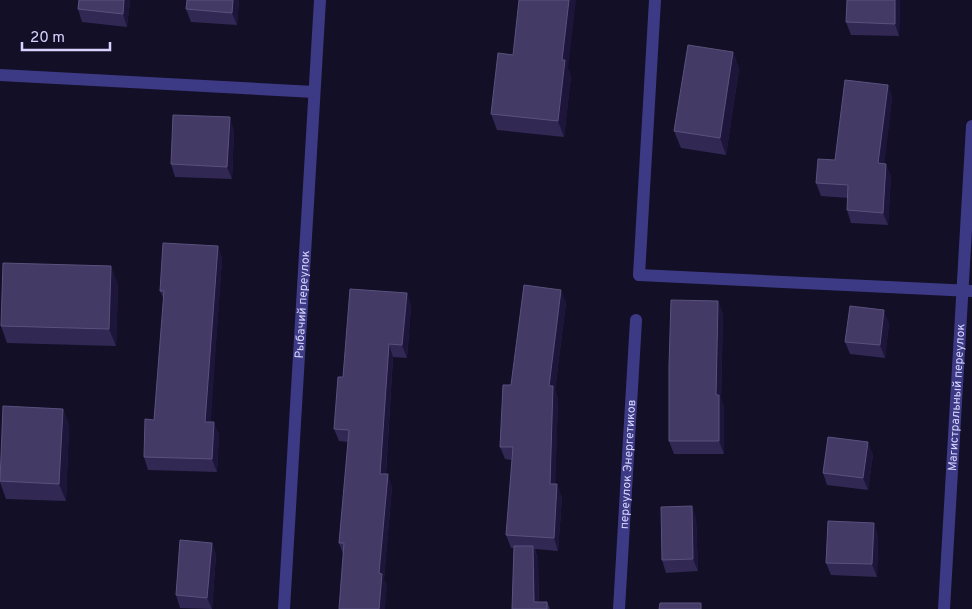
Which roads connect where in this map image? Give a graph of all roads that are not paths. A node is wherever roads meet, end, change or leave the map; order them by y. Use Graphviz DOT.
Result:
graph roads {
  1 [pos="320,0"];
  2 [pos="655,0"];
  3 [pos="0,75"];
  4 [pos="314,92"];
  5 [pos="972,126"];
  6 [pos="967,291"];
  7 [pos="636,320"];
  8 [pos="284,609"];
  9 [pos="619,609"];
  10 [pos="944,609"];
  1 -- 4 [label="street, Рыбачий переулок"];
  2 -- 6 [label="street"];
  3 -- 4 [label="street"];
  4 -- 8 [label="street, Рыбачий переулок"];
  5 -- 6 [label="street, Магистральный переулок"];
  6 -- 10 [label="street, Магистральный переулок"];
  7 -- 9 [label="street, переулок Энергетиков"];
}
